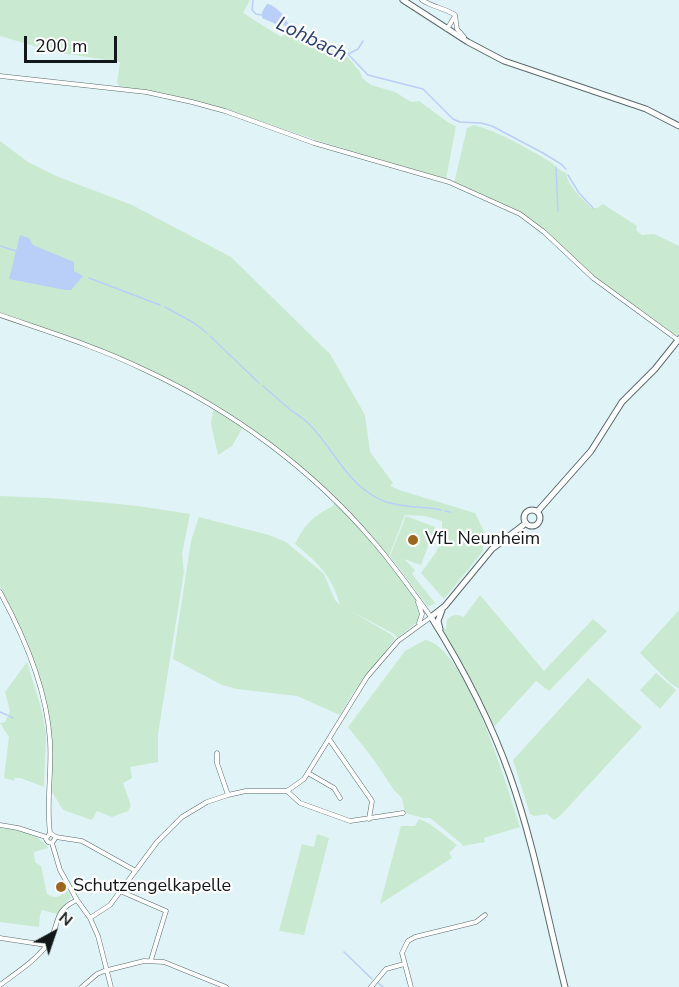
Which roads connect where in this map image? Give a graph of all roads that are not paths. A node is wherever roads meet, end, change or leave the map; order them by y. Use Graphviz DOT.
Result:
graph roads {
  1 [pos="403,0"];
  2 [pos="422,0"];
  3 [pos="455,15"];
  4 [pos="456,26"];
  5 [pos="449,30"];
  6 [pos="468,42"];
  7 [pos="0,76"];
  8 [pos="679,126"];
  9 [pos="0,315"];
  10 [pos="679,340"];
  11 [pos="537,512"];
  12 [pos="526,523"];
  13 [pos="0,592"];
  14 [pos="417,598"];
  15 [pos="442,609"];
  16 [pos="431,617"];
  17 [pos="414,627"];
  18 [pos="441,634"];
  19 [pos="328,739"];
  20 [pos="217,753"];
  21 [pos="308,773"];
  22 [pos="287,791"];
  23 [pos="228,795"];
  24 [pos="340,798"];
  25 [pos="403,813"];
  26 [pos="369,819"];
  27 [pos="0,825"];
  28 [pos="48,835"];
  29 [pos="56,837"];
  30 [pos="52,843"];
  31 [pos="134,870"];
  32 [pos="120,891"];
  33 [pos="77,900"];
  34 [pos="485,915"];
  35 [pos="90,918"];
  36 [pos="0,938"];
  37 [pos="47,945"];
  38 [pos="151,960"];
  39 [pos="404,964"];
  40 [pos="107,970"];
  41 [pos="0,985"];
  42 [pos="217,985"];
  43 [pos="82,987"];
  44 [pos="111,987"];
  45 [pos="226,987"];
  46 [pos="371,987"];
  47 [pos="411,987"];
  48 [pos="565,987"];
  1 -- 5 [label="main road"];
  2 -- 3 [label="street"];
  3 -- 4 [label="street"];
  3 -- 5 [label="street"];
  4 -- 5 [label="street"];
  4 -- 6 [label="street"];
  5 -- 6 [label="main road"];
  6 -- 8 [label="main road"];
  7 -- 10 [label="street"];
  9 -- 14 [label="street"];
  10 -- 11 [label="main road"];
  11 -- 12 [label="main road"];
  11 -- 12 [label="main road"];
  12 -- 15 [label="main road"];
  13 -- 28 [label="street"];
  14 -- 16 [label="street"];
  14 -- 17 [label="street"];
  15 -- 16 [label="main road"];
  15 -- 18 [label="main road"];
  16 -- 17 [label="street"];
  16 -- 18 [label="main road"];
  17 -- 19 [label="street"];
  18 -- 48 [label="main road"];
  19 -- 21 [label="street"];
  19 -- 26 [label="street"];
  20 -- 23 [label="street"];
  21 -- 22 [label="street"];
  21 -- 24 [label="street"];
  22 -- 23 [label="street"];
  22 -- 26 [label="street"];
  23 -- 31 [label="street"];
  25 -- 26 [label="street"];
  27 -- 28 [label="street"];
  28 -- 29 [label="street"];
  28 -- 30 [label="street"];
  29 -- 30 [label="street"];
  29 -- 31 [label="street"];
  30 -- 33 [label="street"];
  31 -- 32 [label="street"];
  32 -- 35 [label="street"];
  32 -- 38 [label="street"];
  33 -- 35 [label="street"];
  33 -- 37 [label="street"];
  34 -- 39 [label="street"];
  35 -- 40 [label="street"];
  36 -- 37 [label="street"];
  37 -- 41 [label="street"];
  38 -- 40 [label="street"];
  38 -- 42 [label="street"];
  39 -- 46 [label="street"];
  39 -- 47 [label="street"];
  40 -- 43 [label="street"];
  40 -- 44 [label="street"];
  42 -- 45 [label="street"];
}
